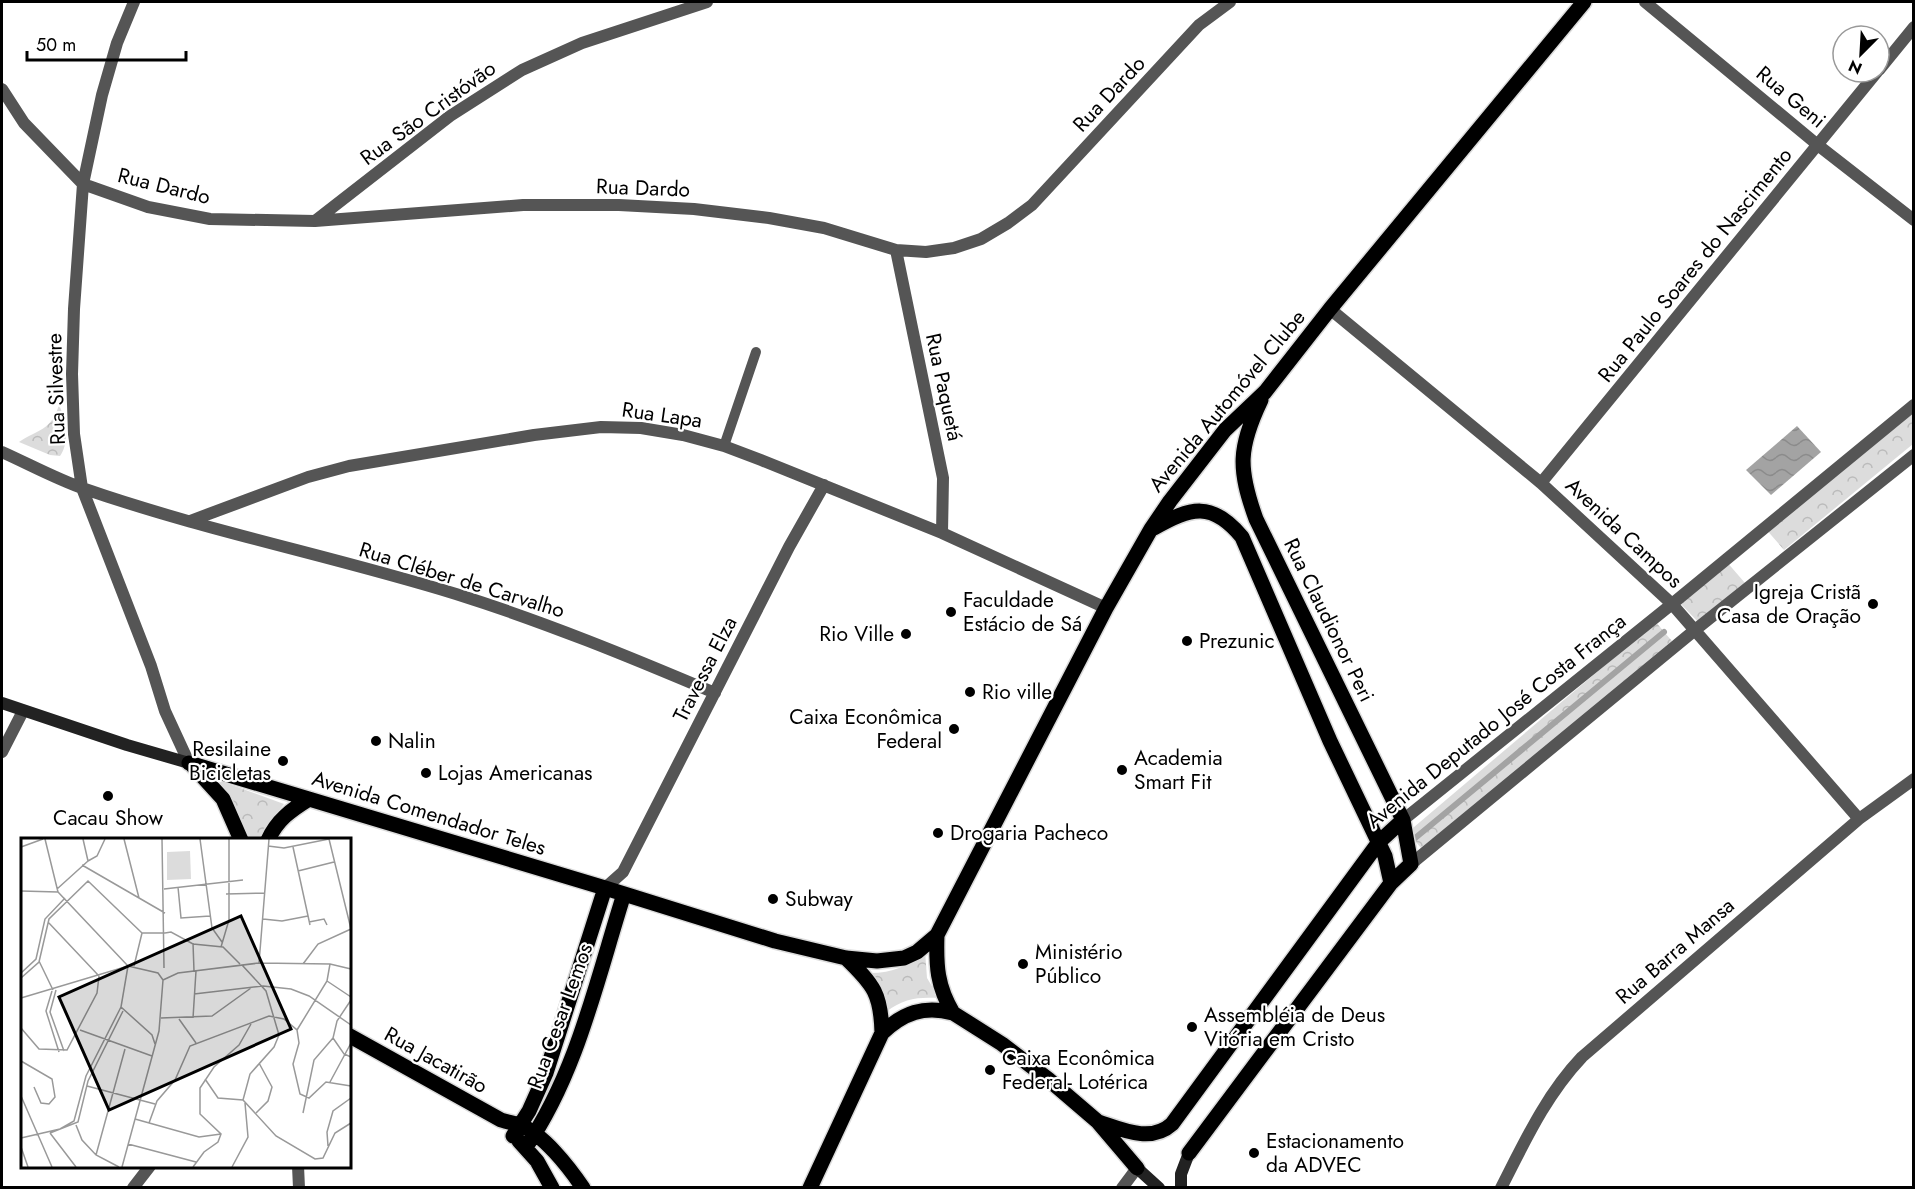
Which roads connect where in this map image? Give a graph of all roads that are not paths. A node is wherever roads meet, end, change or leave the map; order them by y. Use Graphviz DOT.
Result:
graph roads {
  1 [pos="134,2"];
  2 [pos="707,2"];
  3 [pos="1230,2"];
  4 [pos="1584,2"];
  5 [pos="1645,2"];
  6 [pos="1914,27"];
  7 [pos="1891,55"];
  8 [pos="1868,84"];
  9 [pos="2,90"];
  10 [pos="1819,146"];
  11 [pos="83,184"];
  12 [pos="1914,220"];
  13 [pos="315,221"];
  14 [pos="896,250"];
  15 [pos="1330,309"];
  16 [pos="756,352"];
  17 [pos="1265,392"];
  18 [pos="1914,405"];
  19 [pos="724,446"];
  20 [pos="2,452"];
  21 [pos="1914,455"];
  22 [pos="1541,483"];
  23 [pos="824,485"];
  24 [pos="82,488"];
  25 [pos="190,521"];
  26 [pos="1151,529"];
  27 [pos="942,533"];
  28 [pos="1672,604"];
  29 [pos="1106,608"];
  30 [pos="1695,630"];
  31 [pos="715,693"];
  32 [pos="2,703"];
  33 [pos="23,711"];
  34 [pos="2,752"];
  35 [pos="189,763"];
  36 [pos="1914,779"];
  37 [pos="309,799"];
  38 [pos="1859,819"];
  39 [pos="1403,820"];
  40 [pos="240,838"];
  41 [pos="269,838"];
  42 [pos="1379,842"];
  43 [pos="1411,864"];
  44 [pos="623,872"];
  45 [pos="1391,884"];
  46 [pos="605,888"];
  47 [pos="624,894"];
  48 [pos="937,935"];
  49 [pos="846,958"];
  50 [pos="953,1013"];
  51 [pos="882,1033"];
  52 [pos="351,1036"];
  53 [pos="1097,1121"];
  54 [pos="517,1131"];
  55 [pos="530,1140"];
  56 [pos="1190,1153"];
  57 [pos="149,1168"];
  58 [pos="298,1168"];
  59 [pos="1137,1168"];
  60 [pos="133,1188"];
  61 [pos="298,1188"];
  62 [pos="552,1188"];
  63 [pos="583,1188"];
  64 [pos="810,1188"];
  65 [pos="1122,1188"];
  66 [pos="1159,1188"];
  67 [pos="1180,1188"];
  68 [pos="1501,1188"];
  1 -- 11 [label="street, Rua Silvestre"];
  2 -- 13 [label="street, Rua São Cristóvão"];
  3 -- 14 [label="street, Rua Dardo"];
  4 -- 15 [label="main road, Avenida Automóvel Clube"];
  5 -- 10 [label="street, Rua Geni"];
  6 -- 7 [label="street, Rua Paulo Soares do Nascimento"];
  8 -- 10 [label="street, Rua Paulo Soares do Nascimento"];
  9 -- 11 [label="street, Rua Dardo"];
  10 -- 12 [label="street, Rua Geni"];
  10 -- 22 [label="street, Rua Paulo Soares do Nascimento"];
  11 -- 13 [label="street, Rua Dardo"];
  11 -- 24 [label="street, Rua Silvestre"];
  13 -- 14 [label="street, Rua Dardo"];
  14 -- 27 [label="street, Rua Paquetá"];
  15 -- 17 [label="main road, Avenida Automóvel Clube"];
  15 -- 22 [label="street, Avenida Campos"];
  16 -- 19 [label="lane"];
  17 -- 26 [label="main road, Avenida Automóvel Clube"];
  17 -- 39 [label="main road, Rua Claudionor Peri"];
  18 -- 28 [label="street, Avenida Deputado José Costa França"];
  19 -- 23 [label="street, Rua Lapa"];
  19 -- 25 [label="street, Rua Lapa"];
  20 -- 24 [label="street, Rua Cléber de Carvalho"];
  21 -- 30 [label="street"];
  22 -- 28 [label="street, Avenida Campos"];
  23 -- 27 [label="street, Rua Lapa"];
  23 -- 31 [label="street, Travessa Elza"];
  24 -- 25 [label="street, Rua Cléber de Carvalho"];
  24 -- 35 [label="street, Rua Silvestre"];
  25 -- 31 [label="street, Rua Cléber de Carvalho"];
  26 -- 29 [label="main road, Avenida Automóvel Clube"];
  26 -- 42 [label="main road, Rua Claudionor Peri"];
  27 -- 29 [label="street, Rua Lapa"];
  28 -- 30 [label="street, Avenida Campos"];
  28 -- 39 [label="street, Avenida Deputado José Costa França"];
  29 -- 48 [label="main road, Avenida Automóvel Clube"];
  30 -- 38 [label="street, Avenida Campos"];
  30 -- 43 [label="street"];
  31 -- 44 [label="street, Travessa Elza"];
  32 -- 33 [label="main road, Avenida Comendador Teles"];
  33 -- 34 [label="street"];
  33 -- 35 [label="main road, Avenida Comendador Teles"];
  35 -- 37 [label="main road, Avenida Comendador Teles"];
  35 -- 40 [label="main road"];
  36 -- 38 [label="street, Rua Barra Mansa"];
  37 -- 41 [label="main road"];
  37 -- 46 [label="main road, Avenida Comendador Teles"];
  38 -- 68 [label="street, Rua Barra Mansa"];
  39 -- 42 [label="main road, Avenida Deputado José Costa França"];
  39 -- 43 [label="main road, Rua Claudionor Peri"];
  42 -- 45 [label="main road, Rua Claudionor Peri"];
  42 -- 53 [label="main road, Avenida Deputado José Costa França"];
  43 -- 45 [label="main road"];
  44 -- 46 [label="street, Travessa Elza"];
  44 -- 47 [label="street, Travessa Elza"];
  45 -- 56 [label="main road"];
  46 -- 47 [label="main road, Avenida Comendador Teles"];
  46 -- 54 [label="main road, Rua Cesar Lemos"];
  47 -- 49 [label="main road, Avenida Comendador Teles"];
  47 -- 55 [label="main road, Rua Cesar Lemos"];
  48 -- 49 [label="main road, Avenida Comendador Teles"];
  48 -- 50 [label="main road"];
  49 -- 51 [label="main road"];
  50 -- 51 [label="main road"];
  50 -- 53 [label="main road"];
  51 -- 64 [label="main road"];
  52 -- 54 [label="main road, Rua Jacatirão"];
  53 -- 59 [label="main road"];
  54 -- 55 [label="main road, Rua Jacatirão"];
  55 -- 62 [label="main road, Rua Jacatirão"];
  55 -- 63 [label="main road, Rua Jacatirão"];
  56 -- 67 [label="main road"];
  57 -- 60 [label="street"];
  58 -- 61 [label="street"];
  59 -- 65 [label="street"];
  59 -- 66 [label="main road"];
}
